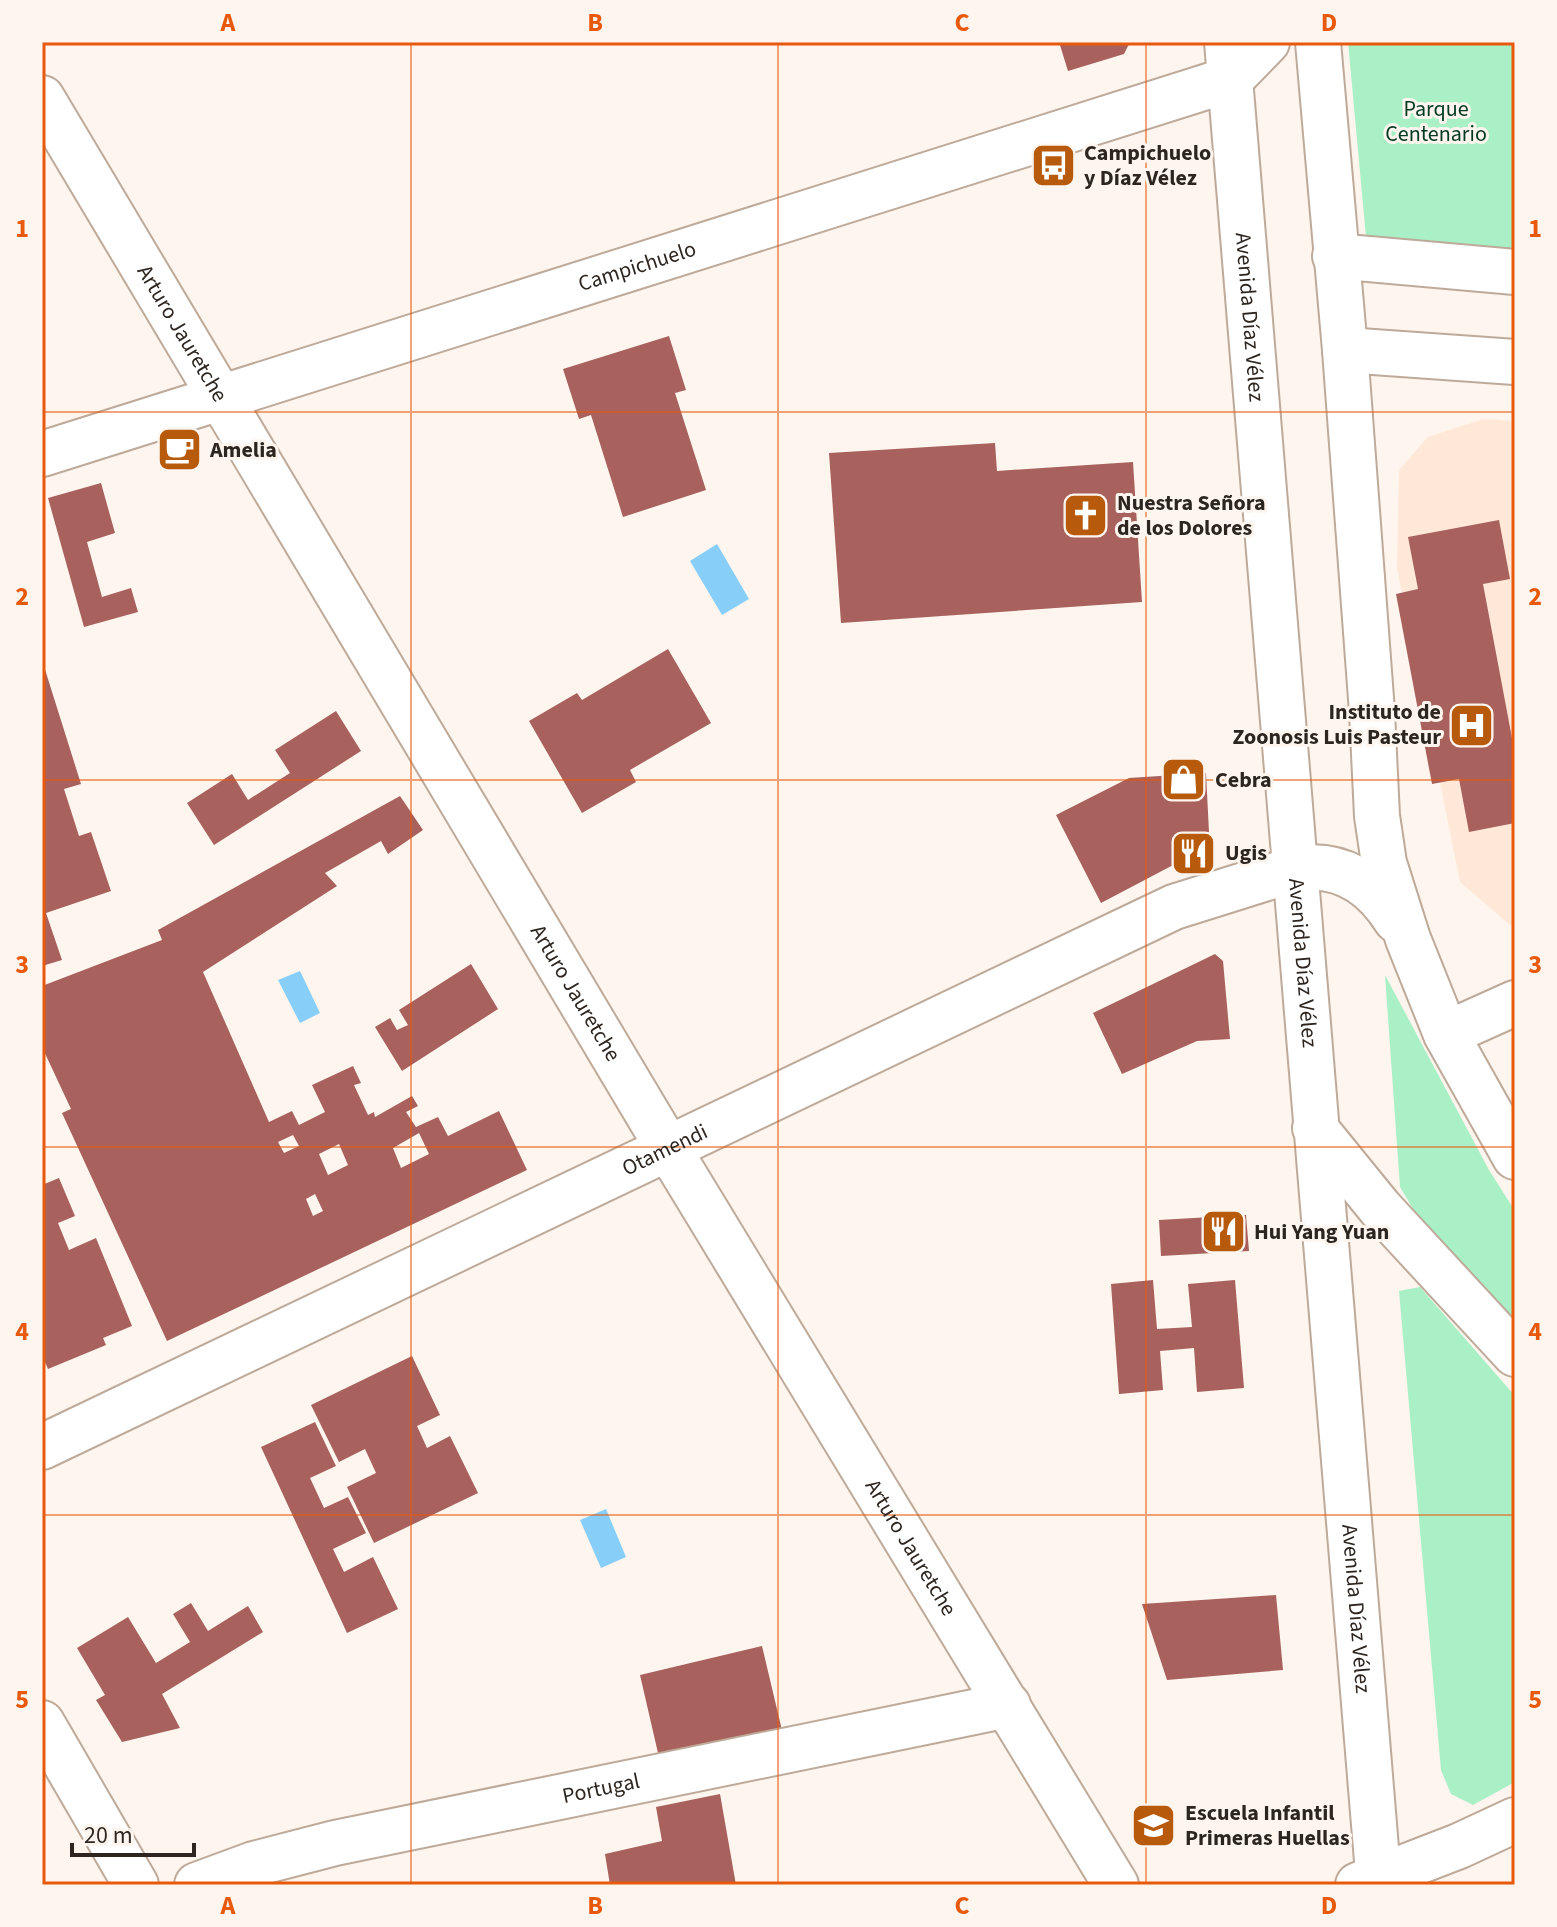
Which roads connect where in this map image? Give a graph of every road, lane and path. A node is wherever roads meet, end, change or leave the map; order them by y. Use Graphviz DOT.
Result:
graph roads {
  1 [pos="1267,42"];
  2 [pos="1318,42"];
  3 [pos="1229,61"];
  4 [pos="42,98"];
  5 [pos="1335,256"];
  6 [pos="1515,272"];
  7 [pos="1345,350"];
  8 [pos="1515,362"];
  9 [pos="219,396"];
  10 [pos="42,454"];
  11 [pos="1295,869"];
  12 [pos="1408,939"];
  13 [pos="1515,1003"];
  14 [pos="1446,1034"];
  15 [pos="1315,1128"];
  16 [pos="1509,1133"];
  17 [pos="668,1148"];
  18 [pos="1515,1354"];
  19 [pos="42,1447"];
  20 [pos="1008,1705"];
  21 [pos="42,1723"];
  22 [pos="1515,1820"];
  23 [pos="1372,1882"];
  24 [pos="136,1885"];
  25 [pos="197,1885"];
  26 [pos="1116,1885"];
  1 -- 3 [label="street"];
  2 -- 5 [label="street"];
  3 -- 9 [label="street, Campichuelo"];
  3 -- 11 [label="street, Avenida Díaz Vélez"];
  4 -- 9 [label="street, Arturo Jauretche"];
  5 -- 6 [label="street"];
  5 -- 7 [label="street"];
  7 -- 8 [label="street"];
  7 -- 12 [label="street"];
  9 -- 10 [label="street, Campichuelo"];
  9 -- 17 [label="street, Arturo Jauretche"];
  11 -- 12 [label="street, Otamendi"];
  11 -- 15 [label="street, Avenida Díaz Vélez"];
  11 -- 17 [label="street, Otamendi"];
  12 -- 14 [label="street"];
  13 -- 14 [label="street"];
  14 -- 16 [label="street"];
  15 -- 18 [label="street"];
  15 -- 23 [label="street, Avenida Díaz Vélez"];
  17 -- 19 [label="street, Otamendi"];
  17 -- 20 [label="street, Arturo Jauretche"];
  20 -- 25 [label="street, Portugal"];
  20 -- 26 [label="street, Arturo Jauretche"];
  21 -- 24 [label="street"];
  22 -- 23 [label="street"];
}
